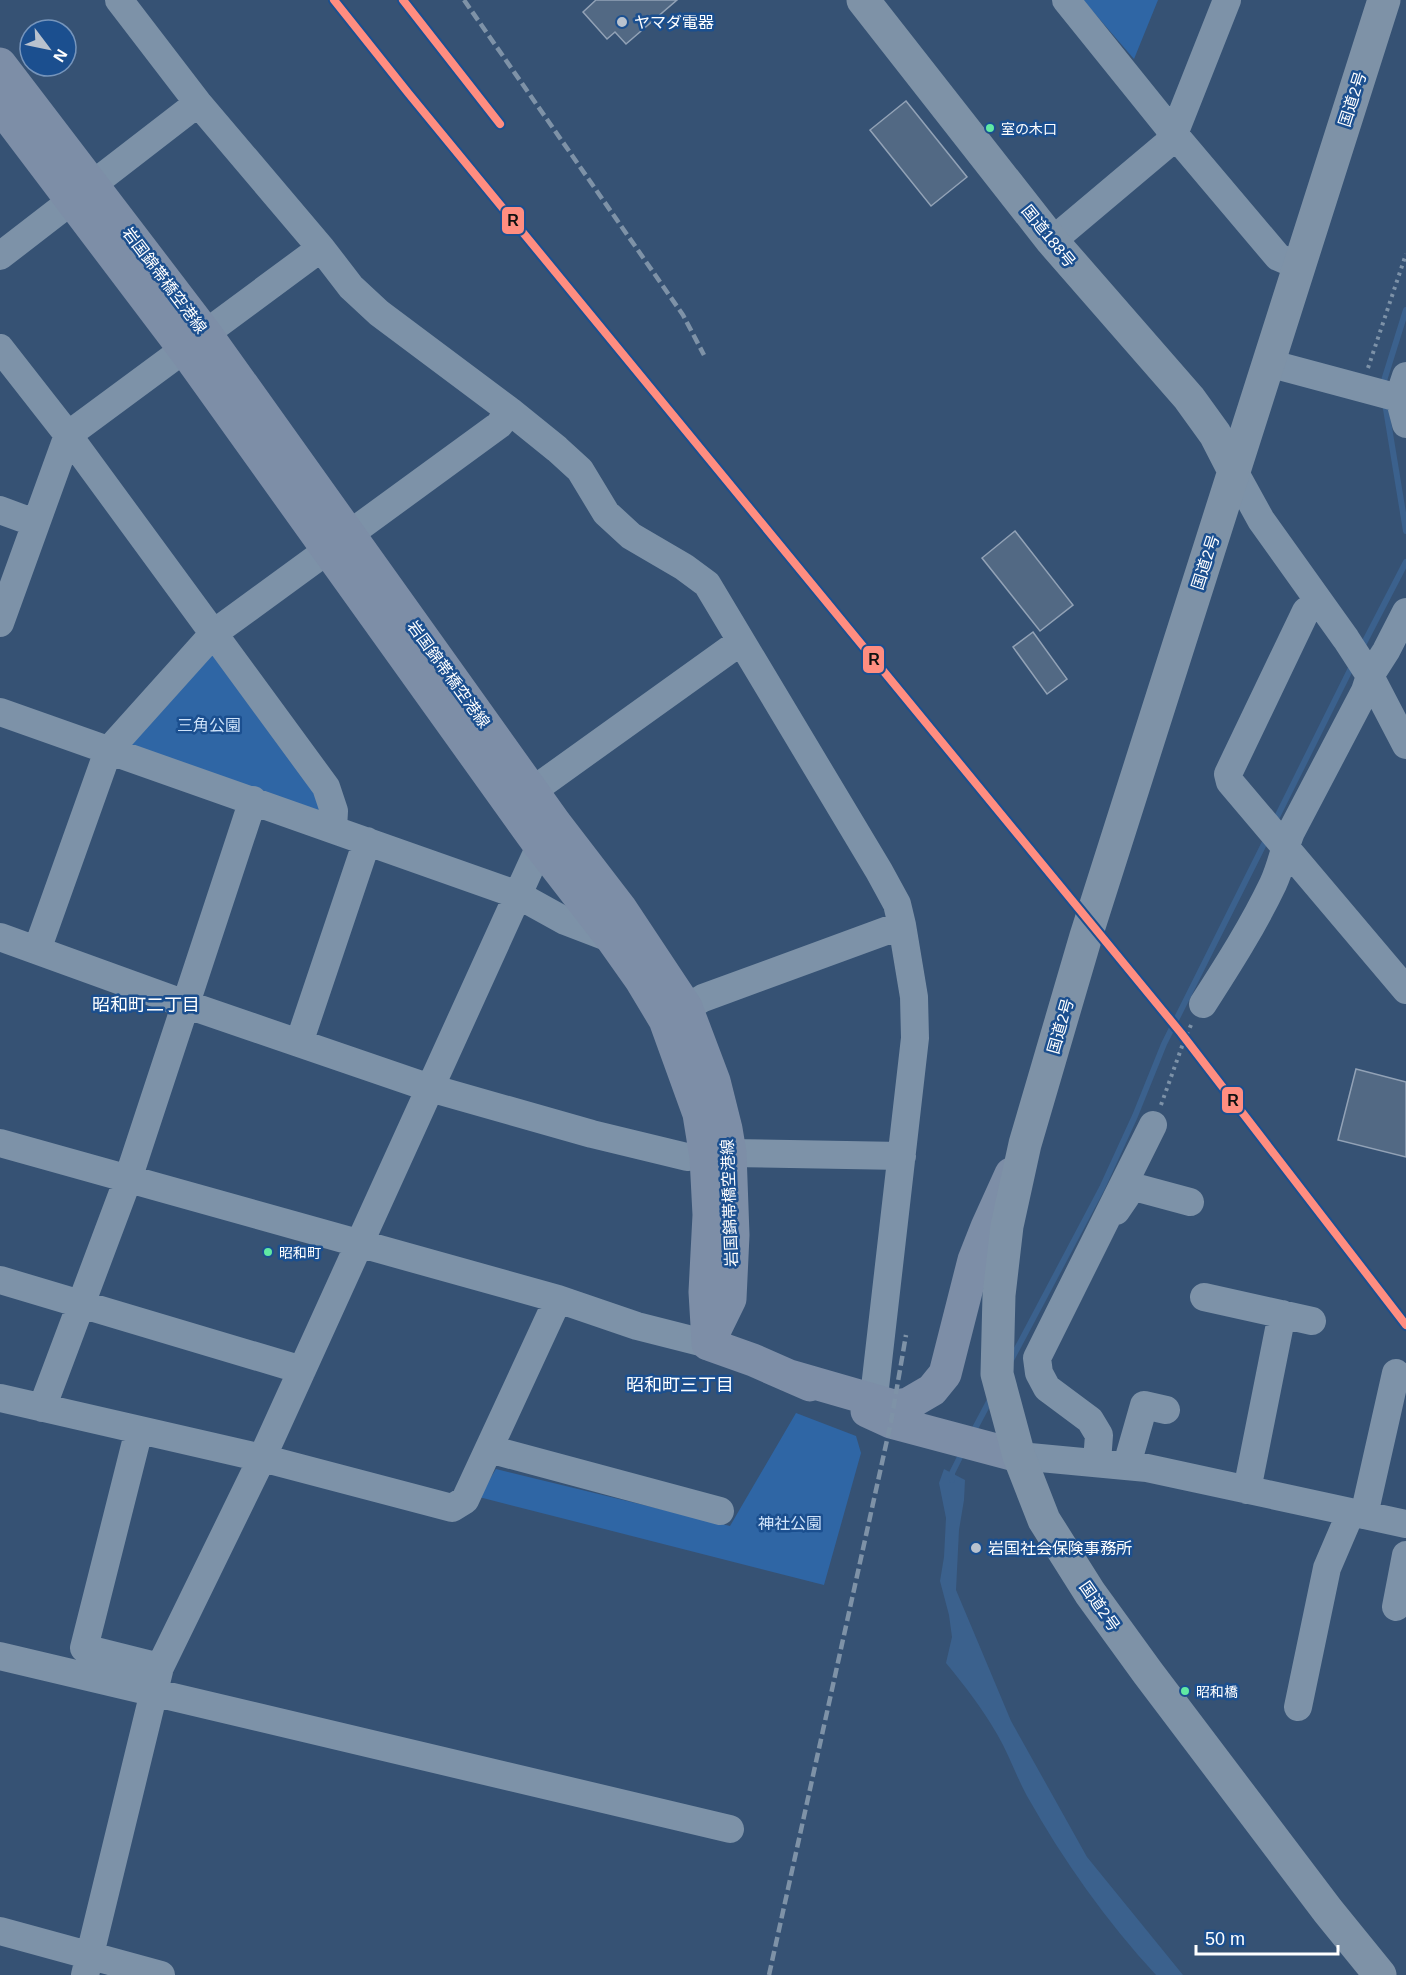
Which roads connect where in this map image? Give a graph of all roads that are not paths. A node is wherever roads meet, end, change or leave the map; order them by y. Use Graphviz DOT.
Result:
graph roads {
  1 [pos="119,0"];
  2 [pos="863,0"];
  3 [pos="1066,0"];
  4 [pos="1227,0"];
  5 [pos="1377,2"];
  6 [pos="0,64"];
  7 [pos="198,103"];
  8 [pos="0,106"];
  9 [pos="1174,134"];
  10 [pos="82,194"];
  11 [pos="1052,241"];
  12 [pos="321,248"];
  13 [pos="0,256"];
  14 [pos="1299,266"];
  15 [pos="195,342"];
  16 [pos="0,348"];
  17 [pos="1268,363"];
  18 [pos="1388,391"];
  19 [pos="510,411"];
  20 [pos="1406,424"];
  21 [pos="68,435"];
  22 [pos="1234,471"];
  23 [pos="0,510"];
  24 [pos="35,523"];
  25 [pos="338,542"];
  26 [pos="1319,601"];
  27 [pos="1406,612"];
  28 [pos="0,623"];
  29 [pos="214,633"];
  30 [pos="740,642"];
  31 [pos="1366,671"];
  32 [pos="0,712"];
  33 [pos="1406,745"];
  34 [pos="108,751"];
  35 [pos="523,798"];
  36 [pos="253,800"];
  37 [pos="333,829"];
  38 [pos="548,834"];
  39 [pos="1274,834"];
  40 [pos="367,841"];
  41 [pos="518,895"];
  42 [pos="582,900"];
  43 [pos="616,924"];
  44 [pos="902,925"];
  45 [pos="0,937"];
  46 [pos="37,950"];
  47 [pos="1406,990"];
  48 [pos="185,1004"];
  49 [pos="1203,1004"];
  50 [pos="676,1014"];
  51 [pos="299,1043"];
  52 [pos="430,1088"];
  53 [pos="1153,1125"];
  54 [pos="0,1143"];
  55 [pos="1025,1144"];
  56 [pos="718,1155"];
  57 [pos="902,1156"];
  58 [pos="128,1179"];
  59 [pos="1190,1202"];
  60 [pos="1103,1225"];
  61 [pos="359,1244"];
  62 [pos="0,1280"];
  63 [pos="1204,1297"];
  64 [pos="558,1299"];
  65 [pos="82,1303"];
  66 [pos="1282,1314"];
  67 [pos="1312,1321"];
  68 [pos="708,1344"];
  69 [pos="302,1370"];
  70 [pos="1396,1373"];
  71 [pos="0,1398"];
  72 [pos="873,1407"];
  73 [pos="42,1408"];
  74 [pos="1166,1410"];
  75 [pos="139,1430"];
  76 [pos="489,1449"];
  77 [pos="1019,1456"];
  78 [pos="262,1458"];
  79 [pos="1097,1462"];
  80 [pos="1130,1466"];
  81 [pos="1247,1490"];
  82 [pos="720,1512"];
  83 [pos="1358,1513"];
  84 [pos="1406,1524"];
  85 [pos="1406,1555"];
  86 [pos="1396,1607"];
  87 [pos="0,1656"];
  88 [pos="156,1680"];
  89 [pos="1298,1707"];
  90 [pos="730,1829"];
  91 [pos="0,1931"];
  92 [pos="87,1966"];
  93 [pos="161,1975"];
  94 [pos="1380,1975"];
  1 -- 7 [label="street"];
  2 -- 11 [label="highway, 国道188号"];
  3 -- 9 [label="street"];
  4 -- 9 [label="street"];
  5 -- 14 [label="highway, 国道2号"];
  6 -- 10 [label="main road, 岩国錦帯橋空港線"];
  7 -- 10 [label="street"];
  7 -- 12 [label="street"];
  8 -- 10 [label="main road, 岩国錦帯橋空港線"];
  9 -- 11 [label="street"];
  9 -- 14 [label="street"];
  10 -- 13 [label="street"];
  10 -- 15 [label="main road, 岩国錦帯橋空港線"];
  11 -- 22 [label="highway, 国道188号"];
  12 -- 15 [label="street"];
  12 -- 19 [label="street"];
  14 -- 17 [label="highway, 国道2号"];
  15 -- 21 [label="street"];
  15 -- 25 [label="main road, 岩国錦帯橋空港線"];
  16 -- 21 [label="street"];
  17 -- 18 [label="street"];
  17 -- 22 [label="highway, 国道2号"];
  18 -- 20 [label="street"];
  19 -- 25 [label="street"];
  19 -- 30 [label="street"];
  21 -- 24 [label="street"];
  21 -- 29 [label="street"];
  22 -- 26 [label="street"];
  22 -- 55 [label="highway, 国道2号"];
  23 -- 24 [label="street"];
  24 -- 28 [label="street"];
  25 -- 29 [label="street"];
  25 -- 35 [label="main road, 岩国錦帯橋空港線"];
  26 -- 31 [label="street"];
  26 -- 39 [label="street"];
  27 -- 31 [label="street"];
  29 -- 34 [label="street"];
  29 -- 37 [label="street"];
  30 -- 35 [label="street"];
  30 -- 44 [label="street"];
  31 -- 33 [label="street"];
  31 -- 39 [label="street"];
  32 -- 34 [label="street"];
  34 -- 36 [label="street"];
  34 -- 46 [label="street"];
  35 -- 38 [label="main road, 岩国錦帯橋空港線"];
  36 -- 37 [label="street"];
  36 -- 48 [label="street"];
  37 -- 40 [label="street"];
  38 -- 41 [label="street"];
  38 -- 42 [label="main road, 岩国錦帯橋空港線"];
  38 -- 43 [label="main road, 岩国錦帯橋空港線"];
  39 -- 47 [label="street"];
  39 -- 49 [label="street"];
  40 -- 41 [label="street"];
  40 -- 51 [label="street"];
  41 -- 42 [label="street"];
  41 -- 43 [label="street"];
  41 -- 52 [label="street"];
  42 -- 43 [label="main road, 岩国錦帯橋空港線"];
  43 -- 50 [label="main road, 岩国錦帯橋空港線"];
  44 -- 50 [label="street"];
  44 -- 57 [label="street"];
  45 -- 46 [label="street"];
  46 -- 48 [label="street"];
  48 -- 51 [label="street"];
  48 -- 58 [label="street"];
  50 -- 56 [label="main road, 岩国錦帯橋空港線"];
  51 -- 52 [label="street"];
  52 -- 56 [label="street"];
  52 -- 61 [label="street"];
  53 -- 60 [label="street"];
  54 -- 58 [label="street"];
  55 -- 72 [label="main road"];
  55 -- 77 [label="highway, 国道2号"];
  56 -- 57 [label="street"];
  56 -- 68 [label="main road, 岩国錦帯橋空港線"];
  57 -- 72 [label="street"];
  58 -- 61 [label="street"];
  58 -- 65 [label="street"];
  59 -- 60 [label="street"];
  60 -- 79 [label="street"];
  61 -- 64 [label="street"];
  61 -- 69 [label="street"];
  62 -- 65 [label="street"];
  63 -- 66 [label="street"];
  64 -- 68 [label="street"];
  64 -- 76 [label="street"];
  65 -- 69 [label="street"];
  65 -- 73 [label="street"];
  66 -- 67 [label="street"];
  66 -- 81 [label="street"];
  68 -- 72 [label="main road"];
  69 -- 78 [label="street"];
  70 -- 83 [label="street"];
  71 -- 73 [label="street"];
  72 -- 77 [label="main road"];
  73 -- 75 [label="street"];
  74 -- 80 [label="street"];
  75 -- 78 [label="street"];
  75 -- 88 [label="street"];
  76 -- 78 [label="street"];
  76 -- 82 [label="street"];
  77 -- 79 [label="street"];
  77 -- 94 [label="highway, 国道2号"];
  78 -- 88 [label="street"];
  79 -- 80 [label="street"];
  80 -- 81 [label="street"];
  81 -- 83 [label="street"];
  83 -- 84 [label="street"];
  83 -- 89 [label="street"];
  85 -- 86 [label="street"];
  87 -- 88 [label="street"];
  88 -- 90 [label="street"];
  88 -- 92 [label="street"];
  91 -- 92 [label="street"];
  92 -- 93 [label="street"];
}
